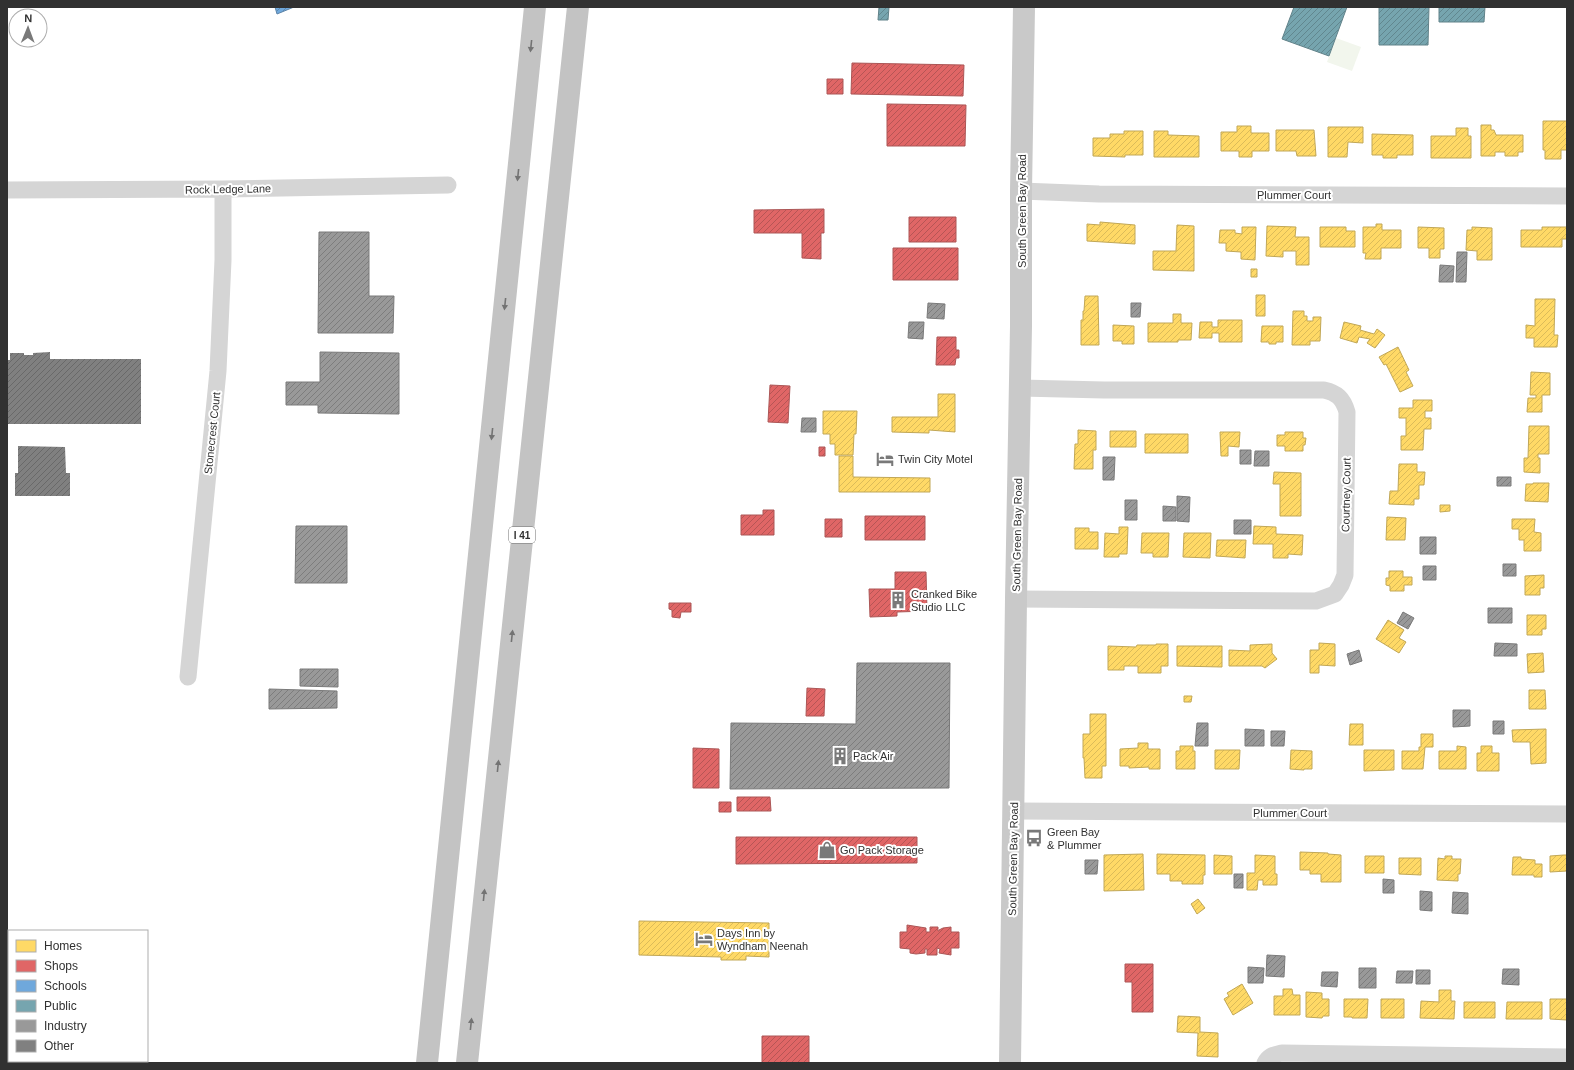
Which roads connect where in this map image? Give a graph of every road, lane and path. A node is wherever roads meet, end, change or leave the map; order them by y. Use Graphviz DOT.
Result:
graph roads {
  1 [pos="535,7"];
  2 [pos="578,7"];
  3 [pos="1024,7"];
  4 [pos="448,185"];
  5 [pos="223,189"];
  6 [pos="7,190"];
  7 [pos="1021,191"];
  8 [pos="1567,196"];
  9 [pos="1020,388"];
  10 [pos="1016,599"];
  11 [pos="188,677"];
  12 [pos="1014,811"];
  13 [pos="1567,814"];
  14 [pos="1567,1057"];
  15 [pos="1266,1061"];
  16 [pos="427,1063"];
  17 [pos="467,1063"];
  18 [pos="1010,1063"];
  1 -- 16 [label="highway, one-way"];
  17 -- 2 [label="highway, I 41, one-way"];
  3 -- 7 [label="main road, South Green Bay Road"];
  4 -- 5 [label="street, Rock Ledge Lane"];
  5 -- 6 [label="street, Rock Ledge Lane"];
  5 -- 11 [label="street, Stonecrest Court"];
  7 -- 8 [label="street, Plummer Court"];
  7 -- 9 [label="main road, South Green Bay Road"];
  9 -- 10 [label="main road, South Green Bay Road"];
  9 -- 10 [label="street, Courtney Court"];
  10 -- 12 [label="main road, South Green Bay Road"];
  12 -- 13 [label="street, Plummer Court"];
  12 -- 18 [label="main road, South Green Bay Road"];
  14 -- 15 [label="street"];
}
